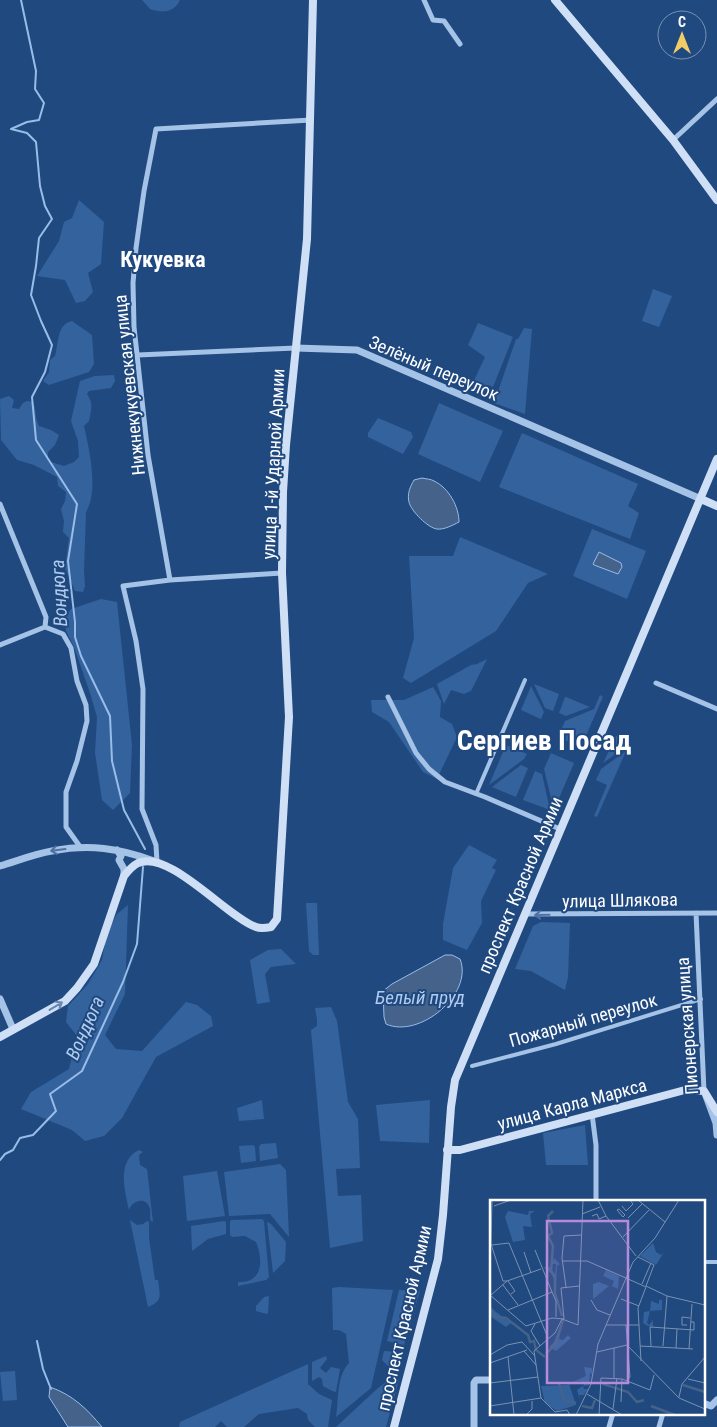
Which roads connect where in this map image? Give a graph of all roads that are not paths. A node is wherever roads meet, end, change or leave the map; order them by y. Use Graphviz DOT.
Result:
graph roads {
  1 [pos="313,0"];
  2 [pos="424,0"];
  3 [pos="555,0"];
  4 [pos="460,44"];
  5 [pos="717,99"];
  6 [pos="311,120"];
  7 [pos="673,140"];
  8 [pos="717,200"];
  9 [pos="296,348"];
  10 [pos="138,355"];
  11 [pos="717,459"];
  12 [pos="701,499"];
  13 [pos="0,504"];
  14 [pos="717,506"];
  15 [pos="282,572"];
  16 [pos="170,580"];
  17 [pos="45,627"];
  18 [pos="0,645"];
  19 [pos="525,680"];
  20 [pos="656,683"];
  21 [pos="388,697"];
  22 [pos="717,709"];
  23 [pos="476,794"];
  24 [pos="560,829"];
  25 [pos="81,848"];
  26 [pos="118,850"];
  27 [pos="157,862"];
  28 [pos="0,866"];
  29 [pos="124,876"];
  30 [pos="696,913"];
  31 [pos="717,913"];
  32 [pos="524,914"];
  33 [pos="0,999"];
  34 [pos="701,999"];
  35 [pos="13,1030"];
  36 [pos="0,1037"];
  37 [pos="472,1066"];
  38 [pos="704,1091"];
  39 [pos="717,1112"];
  40 [pos="592,1114"];
  41 [pos="717,1135"];
  42 [pos="447,1150"];
  43 [pos="596,1200"];
  44 [pos="704,1262"];
  45 [pos="717,1262"];
  46 [pos="490,1380"];
  47 [pos="613,1414"];
  48 [pos="663,1414"];
  49 [pos="474,1425"];
  50 [pos="394,1427"];
  51 [pos="609,1427"];
  52 [pos="659,1427"];
  1 -- 6 [label="main road, улица 1-й Ударной Армии"];
  2 -- 4 [label="street"];
  3 -- 7 [label="main road"];
  5 -- 7 [label="street"];
  6 -- 9 [label="main road, улица 1-й Ударной Армии"];
  6 -- 10 [label="street, Нижнекукуевская улица"];
  7 -- 8 [label="main road"];
  9 -- 10 [label="street, Зелёный переулок"];
  9 -- 12 [label="street, Зелёный переулок"];
  9 -- 15 [label="main road, улица 1-й Ударной Армии"];
  10 -- 16 [label="street, Нижнекукуевская улица"];
  11 -- 12 [label="main road, проспект Красной Армии"];
  12 -- 14 [label="main road"];
  12 -- 24 [label="main road, проспект Красной Армии"];
  13 -- 17 [label="street"];
  15 -- 16 [label="street"];
  15 -- 27 [label="main road, улица 1-й Ударной Армии"];
  16 -- 27 [label="street"];
  17 -- 18 [label="street"];
  17 -- 25 [label="street"];
  19 -- 23 [label="street"];
  20 -- 22 [label="street"];
  21 -- 23 [label="street"];
  23 -- 24 [label="street"];
  24 -- 32 [label="main road, проспект Красной Армии"];
  25 -- 26 [label="street"];
  25 -- 28 [label="street, one-way"];
  26 -- 27 [label="street"];
  26 -- 29 [label="street"];
  27 -- 29 [label="main road"];
  35 -- 29 [label="main road, one-way"];
  30 -- 31 [label="street, улица Шлякова"];
  30 -- 32 [label="street, улица Шлякова, one-way"];
  30 -- 34 [label="street, Пионерская улица"];
  32 -- 42 [label="main road, проспект Красной Армии"];
  33 -- 35 [label="street"];
  34 -- 37 [label="street, Пожарный переулок"];
  34 -- 38 [label="street, Пионерская улица"];
  35 -- 36 [label="main road"];
  38 -- 39 [label="main road"];
  38 -- 40 [label="main road, улица Карла Маркса"];
  38 -- 41 [label="street, Пионерская улица"];
  40 -- 42 [label="main road, улица Карла Маркса"];
  40 -- 43 [label="street"];
  42 -- 50 [label="main road, проспект Красной Армии"];
  44 -- 45 [label="street"];
  46 -- 49 [label="street"];
  47 -- 51 [label="street"];
  48 -- 52 [label="street"];
}
